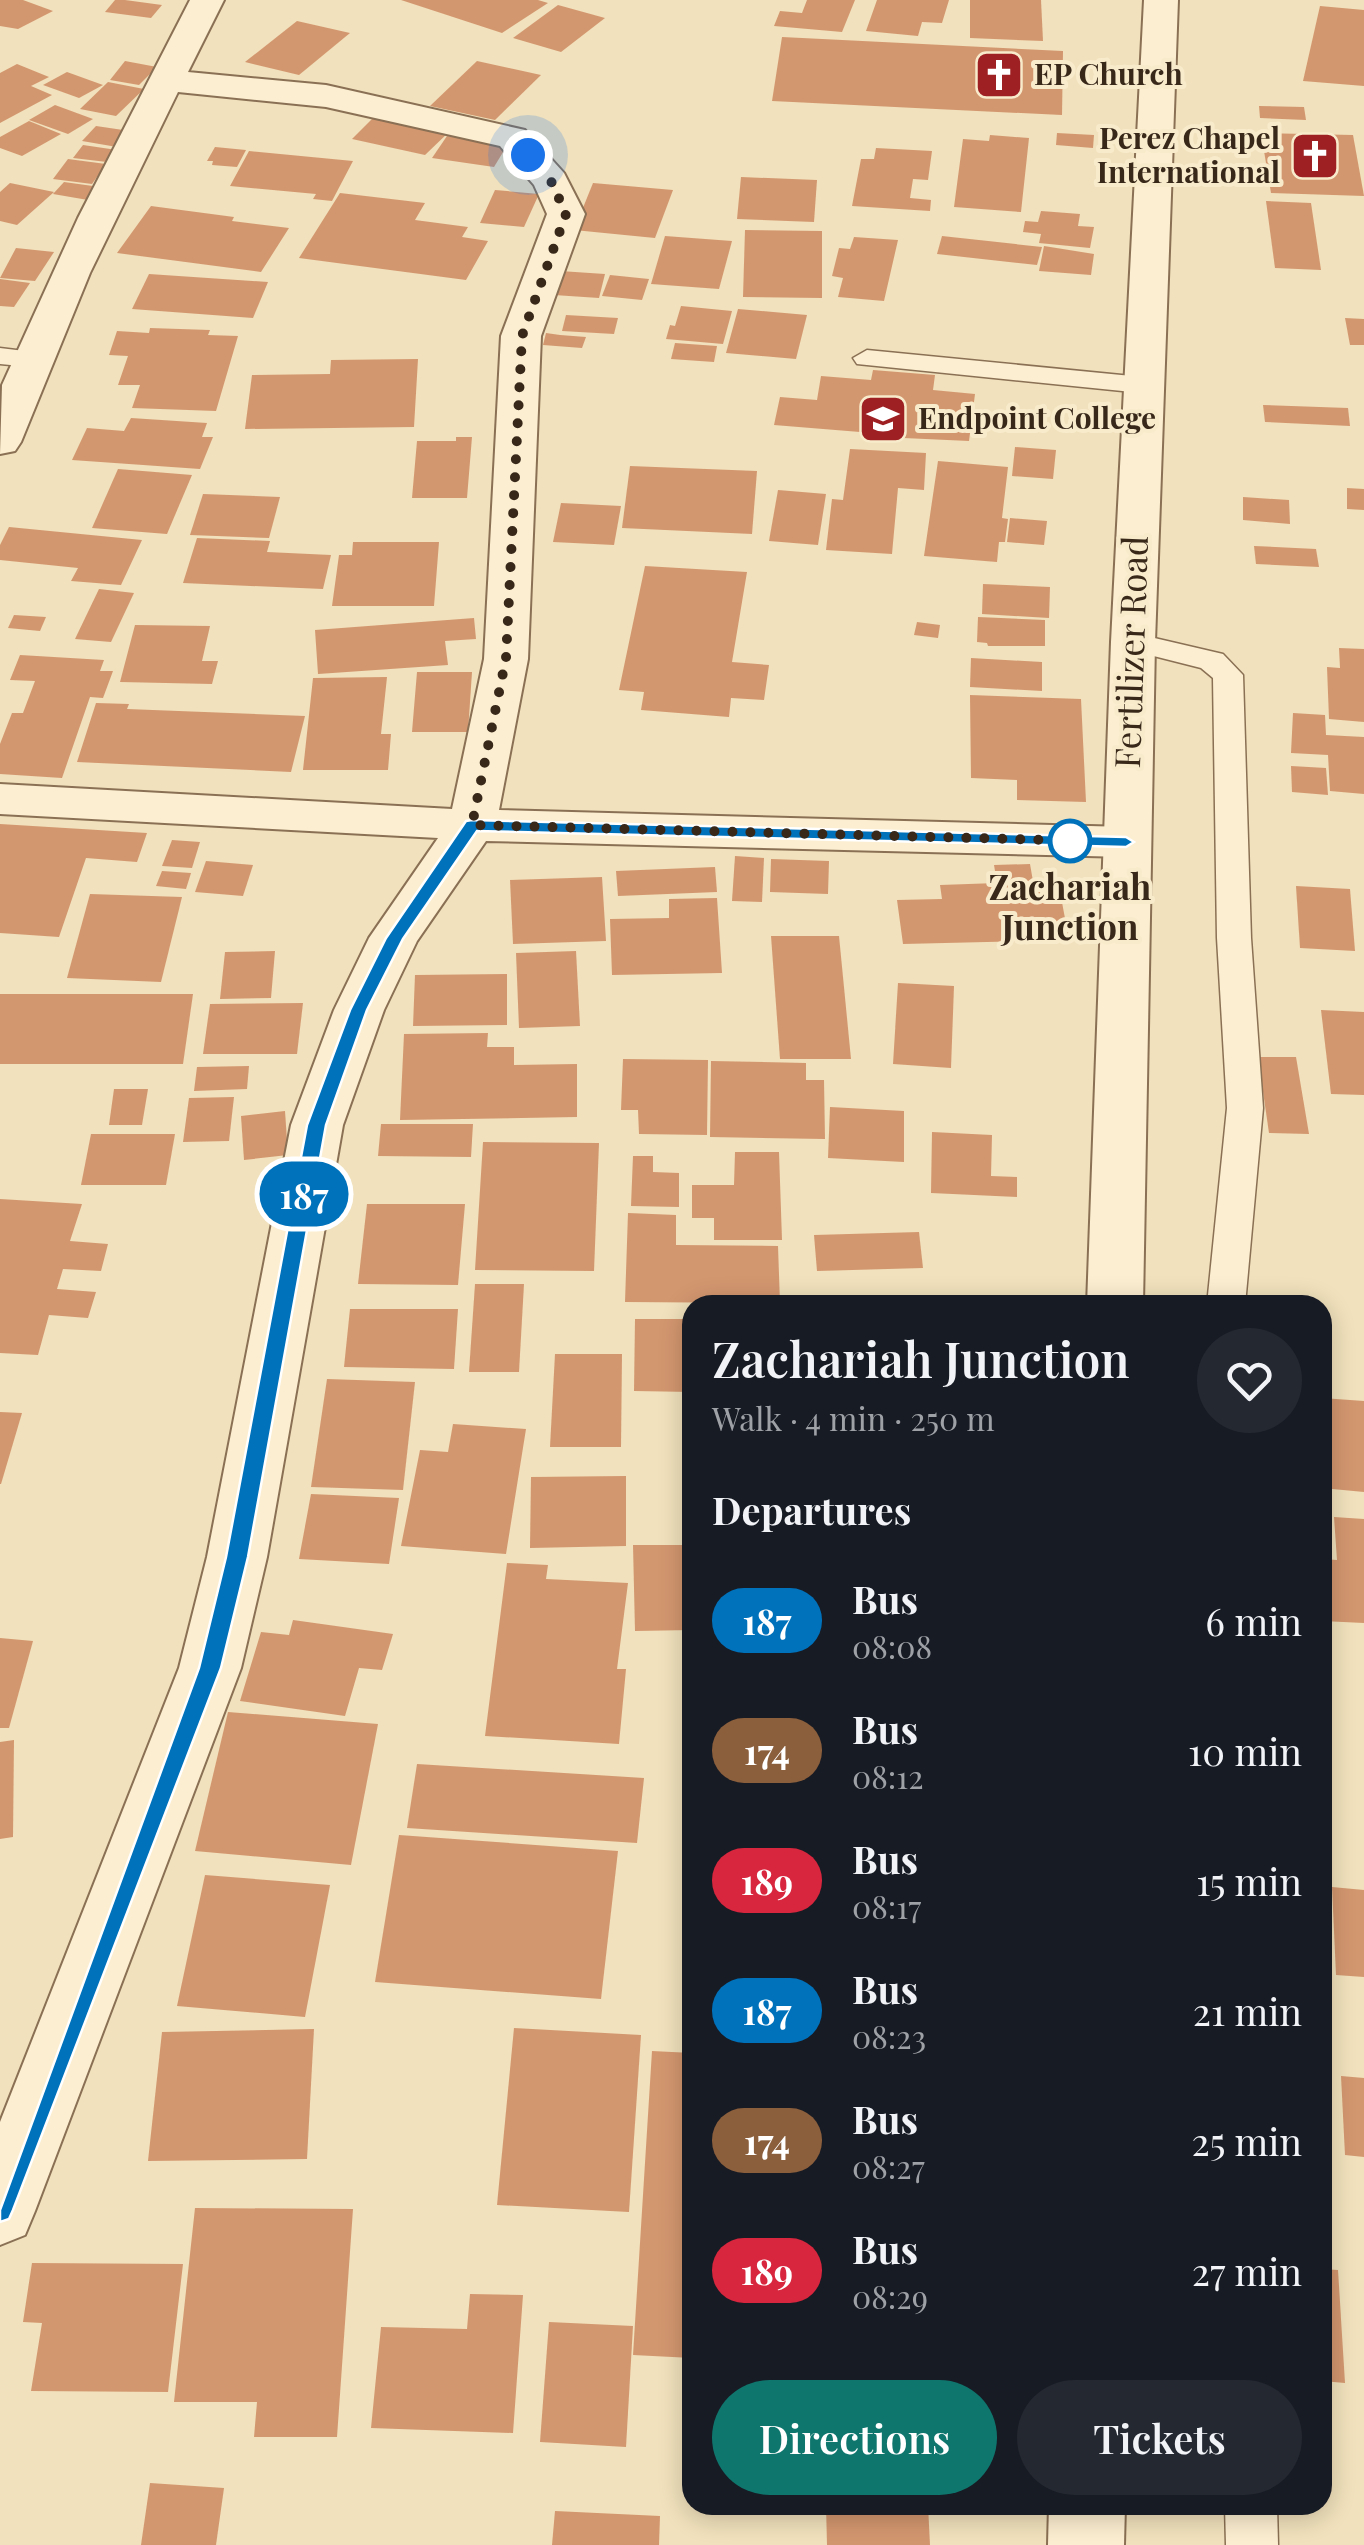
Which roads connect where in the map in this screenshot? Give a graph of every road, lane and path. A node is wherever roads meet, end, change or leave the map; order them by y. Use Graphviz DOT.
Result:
graph roads {
  1 [pos="207,0"];
  2 [pos="1162,0"];
  3 [pos="166,80"];
  4 [pos="15,358"];
  5 [pos="867,358"];
  6 [pos="1142,385"];
  7 [pos="0,442"];
  8 [pos="1133,642"];
  9 [pos="0,799"];
  10 [pos="472,825"];
  11 [pos="1126,842"];
  12 [pos="1115,1295"];
  13 [pos="1227,1295"];
  14 [pos="0,2210"];
  15 [pos="1087,2515"];
  16 [pos="1251,2515"];
  17 [pos="1086,2545"];
  18 [pos="1252,2545"];
  1 -- 3 [label="street"];
  2 -- 6 [label="street, Fertilizer Road"];
  3 -- 4 [label="street"];
  3 -- 10 [label="street"];
  4 -- 7 [label="street"];
  5 -- 6 [label="lane"];
  6 -- 8 [label="street, Fertilizer Road"];
  8 -- 11 [label="street, Fertilizer Road"];
  8 -- 13 [label="lane"];
  9 -- 10 [label="street"];
  10 -- 11 [label="street"];
  10 -- 14 [label="street"];
  11 -- 12 [label="street, Fertilizer Road"];
  15 -- 17 [label="street"];
  16 -- 18 [label="lane"];
}
